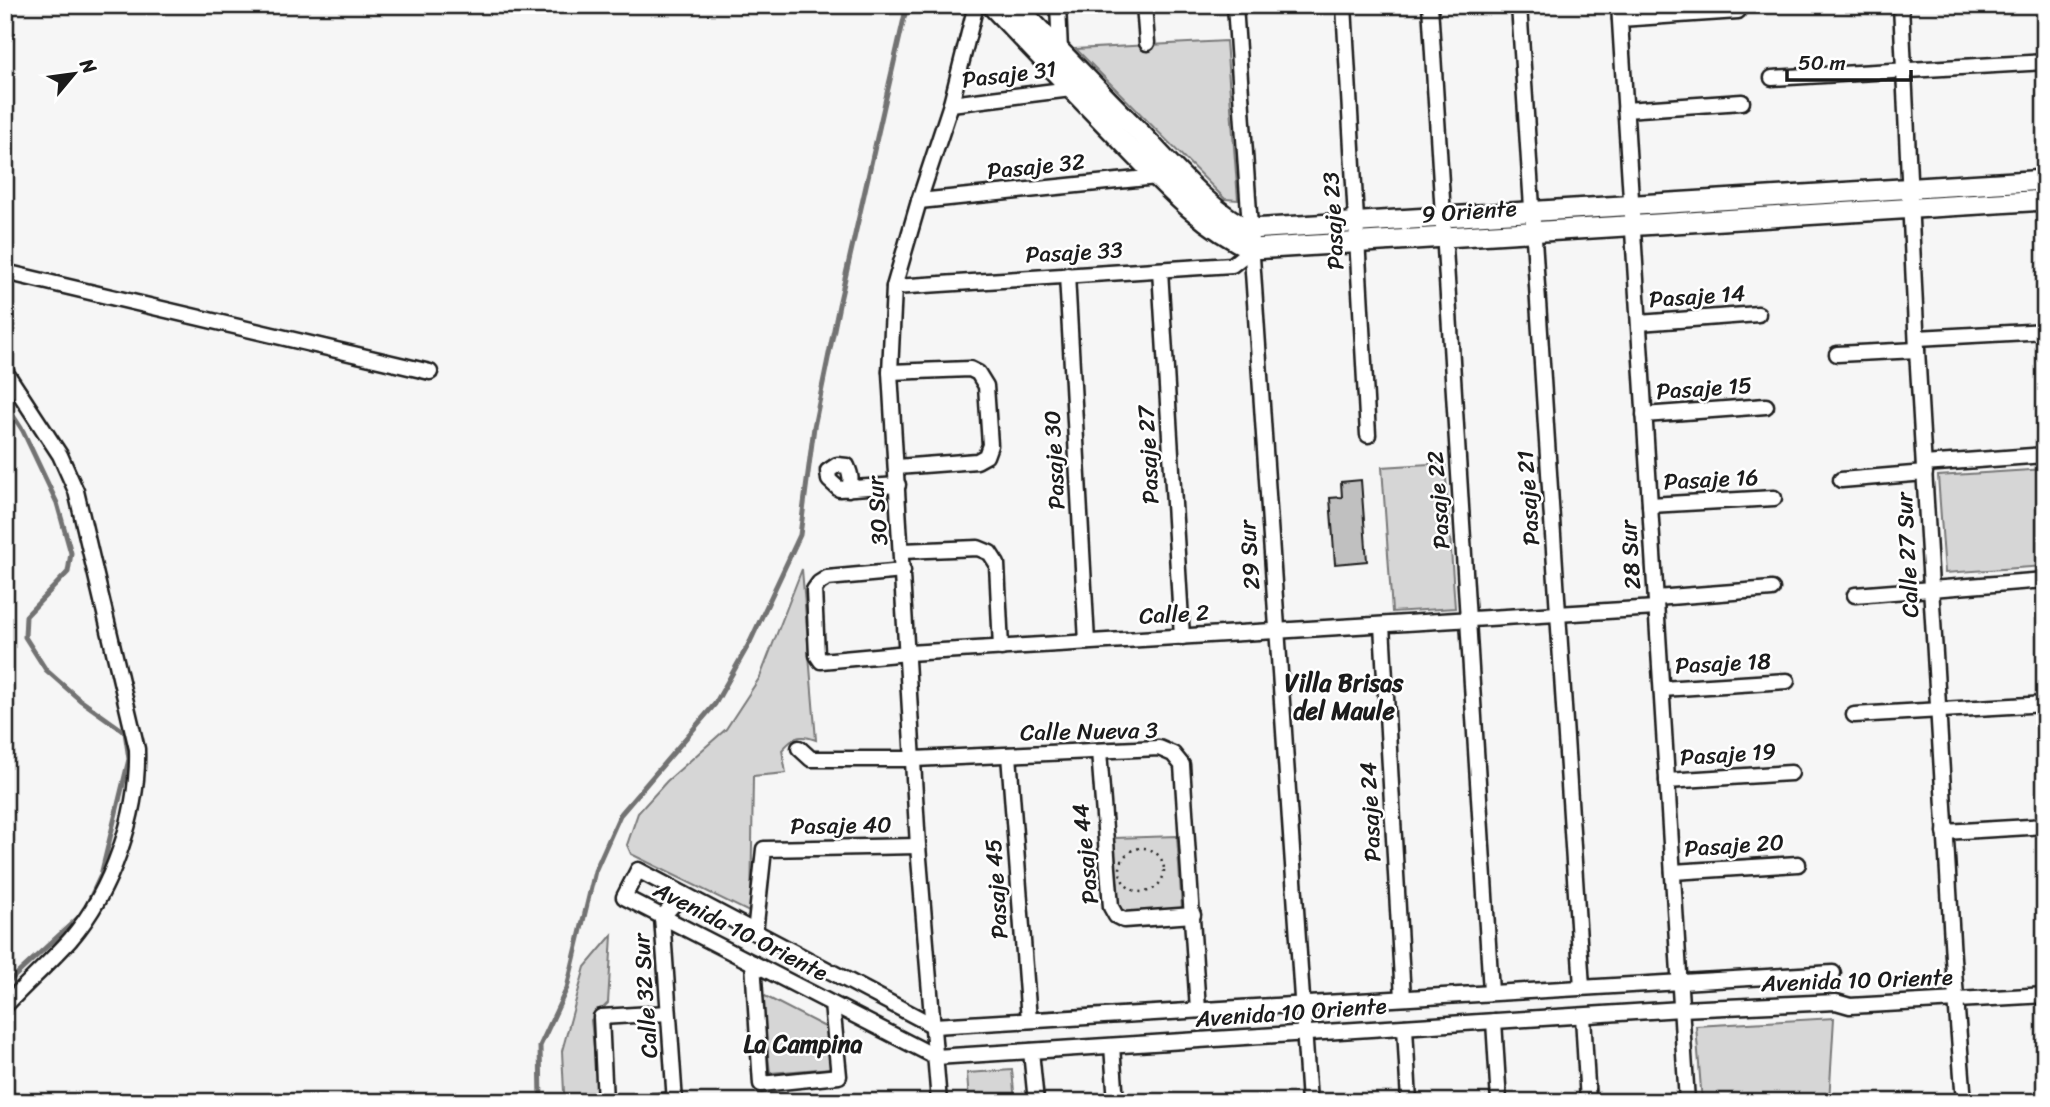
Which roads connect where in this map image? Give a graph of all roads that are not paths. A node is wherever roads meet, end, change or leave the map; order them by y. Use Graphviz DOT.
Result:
graph roads {
  1 [pos="976,5"];
  2 [pos="995,5"];
  3 [pos="1016,5"];
  4 [pos="1058,5"];
  5 [pos="1144,5"];
  6 [pos="1235,5"];
  7 [pos="1344,5"];
  8 [pos="1430,5"];
  9 [pos="1519,5"];
  10 [pos="1900,5"];
  11 [pos="1738,11"];
  12 [pos="1619,12"];
  13 [pos="1147,43"];
  14 [pos="1060,51"];
  15 [pos="2045,62"];
  16 [pos="1903,70"];
  17 [pos="1772,78"];
  18 [pos="1071,89"];
  19 [pos="1742,102"];
  20 [pos="951,104"];
  21 [pos="1625,110"];
  22 [pos="1157,177"];
  23 [pos="2045,180"];
  24 [pos="1910,198"];
  25 [pos="2045,200"];
  26 [pos="919,201"];
  27 [pos="1532,212"];
  28 [pos="1632,216"];
  29 [pos="1442,218"];
  30 [pos="1356,223"];
  31 [pos="1250,229"];
  32 [pos="1534,232"];
  33 [pos="1443,237"];
  34 [pos="1357,243"];
  35 [pos="1252,249"];
  36 [pos="1160,270"];
  37 [pos="5,272"];
  38 [pos="1067,275"];
  39 [pos="894,286"];
  40 [pos="1758,314"];
  41 [pos="1639,323"];
  42 [pos="2045,331"];
  43 [pos="1917,344"];
  44 [pos="1837,354"];
  45 [pos="5,371"];
  46 [pos="430,372"];
  47 [pos="891,372"];
  48 [pos="1766,406"];
  49 [pos="1644,415"];
  50 [pos="1368,435"];
  51 [pos="2045,455"];
  52 [pos="897,467"];
  53 [pos="1925,468"];
  54 [pos="1841,480"];
  55 [pos="898,485"];
  56 [pos="848,489"];
  57 [pos="1774,498"];
  58 [pos="1650,505"];
  59 [pos="902,551"];
  60 [pos="903,571"];
  61 [pos="2045,580"];
  62 [pos="1932,587"];
  63 [pos="1772,589"];
  64 [pos="1855,594"];
  65 [pos="1656,603"];
  66 [pos="1558,614"];
  67 [pos="1469,619"];
  68 [pos="1382,625"];
  69 [pos="1277,631"];
  70 [pos="1182,637"];
  71 [pos="1087,642"];
  72 [pos="1001,648"];
  73 [pos="908,653"];
  74 [pos="1787,681"];
  75 [pos="1662,689"];
  76 [pos="2045,704"];
  77 [pos="1938,710"];
  78 [pos="1854,715"];
  79 [pos="799,748"];
  80 [pos="1098,751"];
  81 [pos="1009,755"];
  82 [pos="914,759"];
  83 [pos="1791,773"];
  84 [pos="1667,781"];
  85 [pos="2045,825"];
  86 [pos="1945,832"];
  87 [pos="918,846"];
  88 [pos="1798,864"];
  89 [pos="1673,872"];
  90 [pos="683,894"];
  91 [pos="1193,915"];
  92 [pos="662,917"];
  93 [pos="755,933"];
  94 [pos="753,963"];
  95 [pos="1833,973"];
  96 [pos="1680,981"];
  97 [pos="1582,987"];
  98 [pos="1491,992"];
  99 [pos="2045,995"];
  100 [pos="1403,998"];
  101 [pos="1957,1001"];
  102 [pos="832,1004"];
  103 [pos="1302,1004"];
  104 [pos="5,1006"];
  105 [pos="1681,1009"];
  106 [pos="1198,1010"];
  107 [pos="668,1013"];
  108 [pos="1583,1016"];
  109 [pos="1028,1020"];
  110 [pos="1494,1021"];
  111 [pos="934,1026"];
  112 [pos="1405,1027"];
  113 [pos="1304,1033"];
  114 [pos="1112,1046"];
  115 [pos="1031,1051"];
  116 [pos="936,1057"];
  117 [pos="675,1101"];
  118 [pos="605,1102"];
  119 [pos="652,1102"];
  120 [pos="939,1102"];
  121 [pos="1036,1102"];
  122 [pos="1116,1102"];
  123 [pos="1309,1102"];
  124 [pos="1409,1102"];
  125 [pos="1499,1102"];
  126 [pos="1588,1102"];
  127 [pos="1687,1102"];
  128 [pos="1964,1102"];
  1 -- 20 [label="street, 30 Sur"];
  2 -- 18 [label="street"];
  3 -- 14 [label="street"];
  4 -- 14 [label="street"];
  5 -- 13 [label="street"];
  6 -- 31 [label="street, 29 Sur"];
  7 -- 30 [label="street, Pasaje 23"];
  8 -- 29 [label="street, Pasaje 22"];
  9 -- 27 [label="street, Pasaje 21"];
  10 -- 16 [label="street, Calle 27 Sur"];
  11 -- 12 [label="street"];
  12 -- 21 [label="street, 28 Sur"];
  14 -- 31 [label="street"];
  15 -- 16 [label="street"];
  16 -- 17 [label="street"];
  16 -- 24 [label="street, Calle 27 Sur"];
  18 -- 20 [label="street, Pasaje 31"];
  18 -- 22 [label="street"];
  19 -- 21 [label="street"];
  20 -- 26 [label="street, 30 Sur"];
  21 -- 28 [label="street, 28 Sur"];
  22 -- 26 [label="street, Pasaje 32"];
  22 -- 35 [label="street"];
  23 -- 24 [label="street, 9 Oriente"];
  24 -- 25 [label="street, 9 Oriente"];
  24 -- 28 [label="street, 9 Oriente"];
  24 -- 43 [label="street, Calle 27 Sur"];
  26 -- 39 [label="street, 30 Sur"];
  27 -- 28 [label="street, 9 Oriente"];
  27 -- 29 [label="street, 9 Oriente"];
  27 -- 32 [label="street, Pasaje 21"];
  28 -- 32 [label="street, 9 Oriente"];
  28 -- 41 [label="street, 28 Sur"];
  29 -- 30 [label="street, 9 Oriente"];
  29 -- 33 [label="street, Pasaje 22"];
  30 -- 31 [label="street, 9 Oriente"];
  30 -- 34 [label="street, Pasaje 23"];
  31 -- 35 [label="street, 29 Sur"];
  32 -- 33 [label="street, 9 Oriente"];
  32 -- 66 [label="street, Pasaje 21"];
  33 -- 34 [label="street, 9 Oriente"];
  33 -- 67 [label="street, Pasaje 22"];
  34 -- 35 [label="street, 9 Oriente"];
  34 -- 50 [label="street, Pasaje 23"];
  35 -- 36 [label="street, Pasaje 33"];
  35 -- 69 [label="street, 29 Sur"];
  36 -- 38 [label="street, Pasaje 33"];
  36 -- 70 [label="street, Pasaje 27"];
  37 -- 46 [label="street"];
  38 -- 39 [label="street, Pasaje 33"];
  38 -- 71 [label="street, Pasaje 30"];
  39 -- 47 [label="street, 30 Sur"];
  40 -- 41 [label="street, Pasaje 14"];
  41 -- 49 [label="street, 28 Sur"];
  42 -- 43 [label="street"];
  43 -- 44 [label="street"];
  43 -- 53 [label="street, Calle 27 Sur"];
  45 -- 104 [label="street"];
  47 -- 52 [label="street, 30 Sur"];
  47 -- 52 [label="street"];
  48 -- 49 [label="street, Pasaje 15"];
  49 -- 58 [label="street, 28 Sur"];
  51 -- 53 [label="street"];
  52 -- 55 [label="street, 30 Sur"];
  53 -- 54 [label="street"];
  53 -- 62 [label="street, Calle 27 Sur"];
  55 -- 56 [label="street"];
  55 -- 59 [label="street, 30 Sur"];
  57 -- 58 [label="street, Pasaje 16"];
  58 -- 65 [label="street, 28 Sur"];
  59 -- 60 [label="street, 30 Sur"];
  59 -- 72 [label="street"];
  60 -- 73 [label="street, 30 Sur"];
  60 -- 73 [label="street, Calle 2"];
  61 -- 62 [label="street"];
  62 -- 64 [label="street"];
  62 -- 77 [label="street, Calle 27 Sur"];
  63 -- 65 [label="street, Calle 2"];
  65 -- 66 [label="street, Calle 2"];
  65 -- 75 [label="street, 28 Sur"];
  66 -- 67 [label="street, Calle 2"];
  66 -- 97 [label="street, Pasaje 21"];
  67 -- 68 [label="street, Calle 2"];
  67 -- 98 [label="street, Pasaje 22"];
  68 -- 69 [label="street, Calle 2"];
  68 -- 100 [label="street, Pasaje 24"];
  69 -- 70 [label="street, Calle 2"];
  69 -- 103 [label="street, 29 Sur"];
  70 -- 71 [label="street, Calle 2"];
  71 -- 72 [label="street, Calle 2"];
  72 -- 73 [label="street, Calle 2"];
  73 -- 82 [label="street, 30 Sur"];
  74 -- 75 [label="street, Pasaje 18"];
  75 -- 84 [label="street, 28 Sur"];
  76 -- 77 [label="street"];
  77 -- 78 [label="street"];
  77 -- 86 [label="street, Calle 27 Sur"];
  79 -- 82 [label="street, Calle Nueva 3"];
  80 -- 81 [label="street, Calle Nueva 3"];
  80 -- 91 [label="street, Calle Nueva 3"];
  80 -- 91 [label="street, Pasaje 44"];
  81 -- 82 [label="street, Calle Nueva 3"];
  81 -- 109 [label="street, Pasaje 45"];
  82 -- 87 [label="street, 30 Sur"];
  83 -- 84 [label="street, Pasaje 19"];
  84 -- 89 [label="street, 28 Sur"];
  85 -- 86 [label="street"];
  86 -- 101 [label="street, Calle 27 Sur"];
  87 -- 93 [label="street, Pasaje 40"];
  87 -- 111 [label="street, 30 Sur"];
  88 -- 89 [label="street, Pasaje 20"];
  89 -- 96 [label="street, 28 Sur"];
  90 -- 92 [label="street, Calle 32 Sur"];
  90 -- 92 [label="street, Avenida 10 Oriente"];
  90 -- 93 [label="street, Avenida 10 Oriente"];
  91 -- 106 [label="street, Calle Nueva 3"];
  92 -- 94 [label="street, Avenida 10 Oriente"];
  92 -- 107 [label="street, Calle 32 Sur"];
  93 -- 111 [label="street, Avenida 10 Oriente"];
  94 -- 102 [label="street, Avenida 10 Oriente"];
  94 -- 102 [label="street"];
  95 -- 96 [label="street, Avenida 10 Oriente"];
  96 -- 97 [label="street, Avenida 10 Oriente"];
  96 -- 105 [label="street, 28 Sur"];
  97 -- 98 [label="street, Avenida 10 Oriente"];
  98 -- 100 [label="street, Avenida 10 Oriente"];
  99 -- 101 [label="street, Avenida 10 Oriente"];
  100 -- 103 [label="street, Avenida 10 Oriente"];
  101 -- 105 [label="street, Avenida 10 Oriente"];
  101 -- 128 [label="street, Calle 27 Sur"];
  102 -- 116 [label="street, Avenida 10 Oriente"];
  103 -- 106 [label="street, Avenida 10 Oriente"];
  103 -- 113 [label="street, 29 Sur"];
  105 -- 108 [label="street, Avenida 10 Oriente"];
  105 -- 127 [label="street, 28 Sur"];
  106 -- 109 [label="street, Avenida 10 Oriente"];
  107 -- 117 [label="street, Calle 32 Sur"];
  107 -- 118 [label="street"];
  108 -- 110 [label="street, Avenida 10 Oriente"];
  108 -- 126 [label="street"];
  109 -- 111 [label="street, Avenida 10 Oriente"];
  110 -- 112 [label="street, Avenida 10 Oriente"];
  110 -- 125 [label="street"];
  111 -- 116 [label="street, 30 Sur"];
  112 -- 113 [label="street, Avenida 10 Oriente"];
  112 -- 124 [label="street"];
  113 -- 114 [label="street, Avenida 10 Oriente"];
  113 -- 123 [label="street, 29 Sur"];
  114 -- 115 [label="street, Avenida 10 Oriente"];
  114 -- 122 [label="street"];
  115 -- 116 [label="street, Avenida 10 Oriente"];
  115 -- 121 [label="street"];
  116 -- 120 [label="street, 30 Sur"];
  117 -- 119 [label="street"];
}
